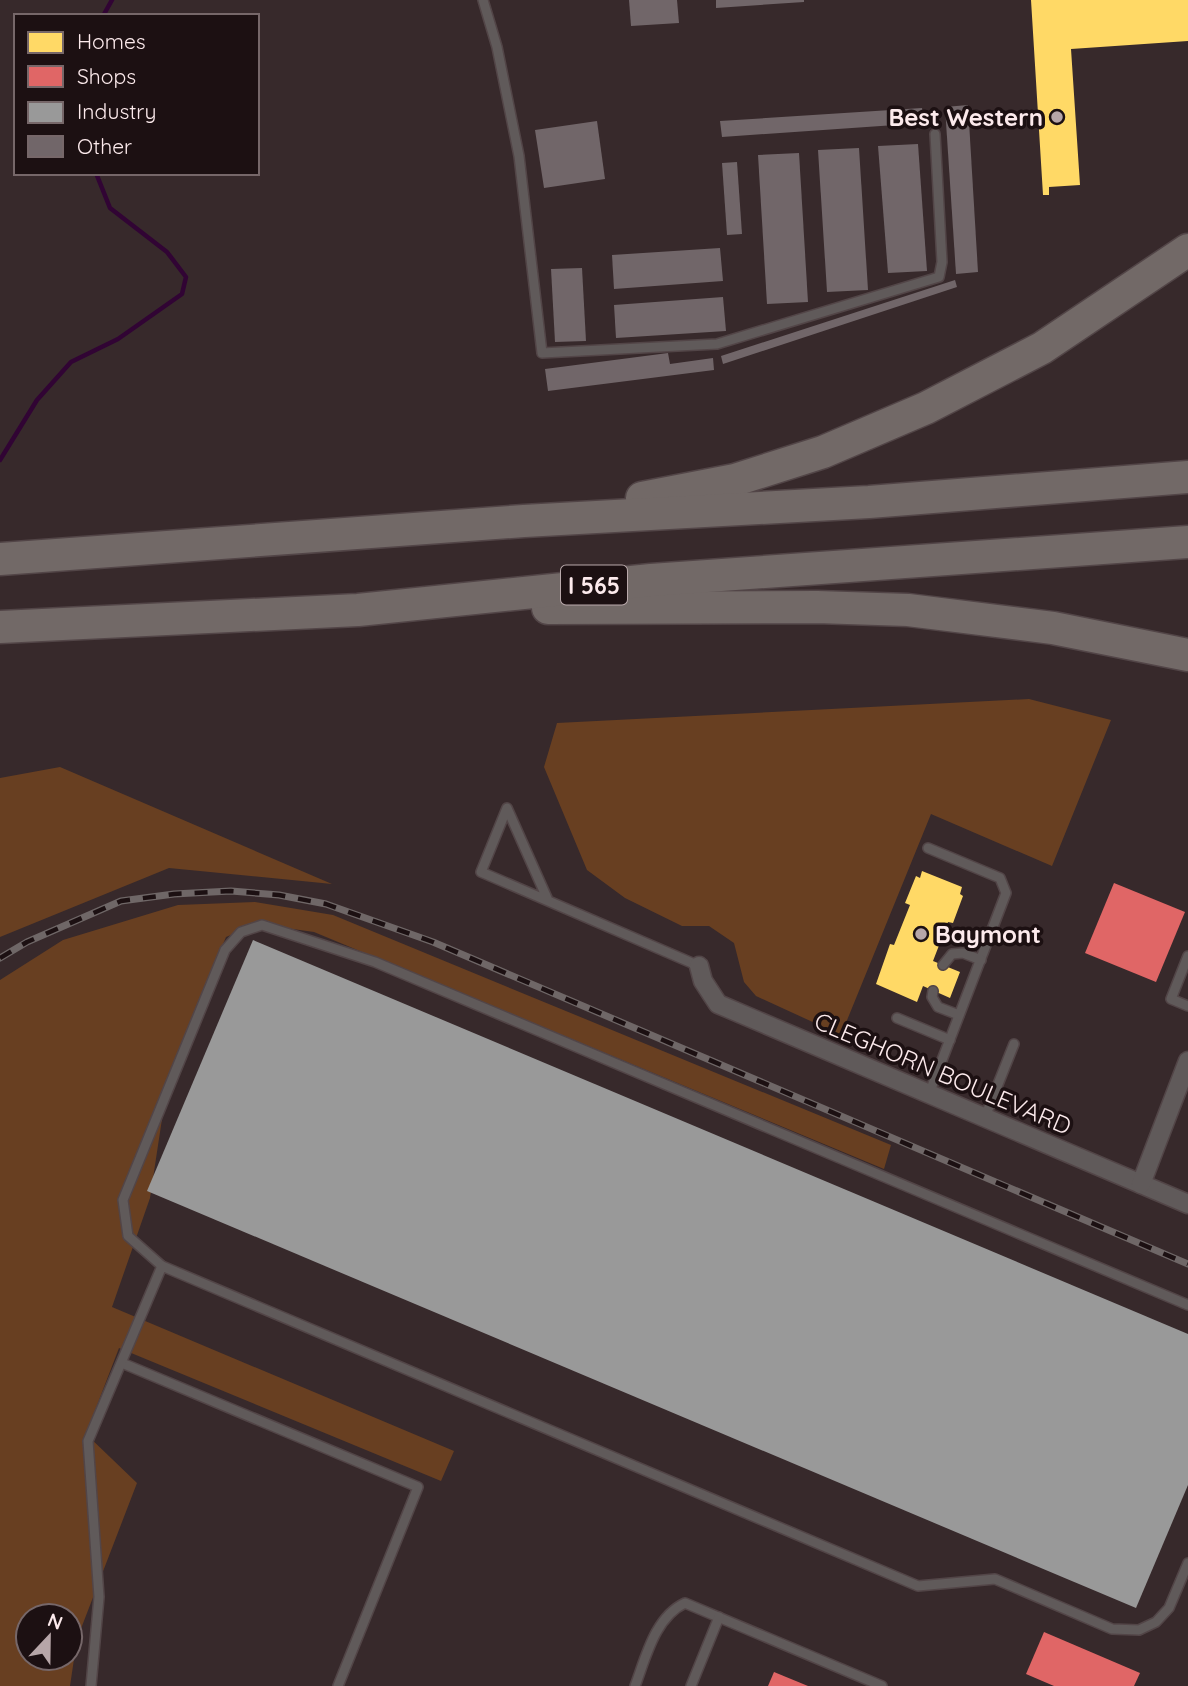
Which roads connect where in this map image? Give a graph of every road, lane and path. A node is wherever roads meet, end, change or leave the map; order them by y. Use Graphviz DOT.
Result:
graph roads {
  1 [pos="483,0"];
  2 [pos="935,134"];
  3 [pos="1188,250"];
  4 [pos="1188,477"];
  5 [pos="524,521"];
  6 [pos="1188,542"];
  7 [pos="0,559"];
  8 [pos="358,610"];
  9 [pos="0,627"];
  10 [pos="1188,654"];
  11 [pos="928,848"];
  12 [pos="547,898"];
  13 [pos="1188,956"];
  14 [pos="981,960"];
  15 [pos="943,965"];
  16 [pos="699,966"];
  17 [pos="933,991"];
  18 [pos="1188,1006"];
  19 [pos="959,1015"];
  20 [pos="897,1018"];
  21 [pos="950,1040"];
  22 [pos="1014,1044"];
  23 [pos="1188,1061"];
  24 [pos="929,1094"];
  25 [pos="985,1117"];
  26 [pos="1141,1184"];
  27 [pos="1188,1204"];
  28 [pos="162,1266"];
  29 [pos="1188,1305"];
  30 [pos="122,1363"];
  31 [pos="1188,1563"];
  32 [pos="719,1617"];
  33 [pos="91,1686"];
  34 [pos="338,1686"];
  35 [pos="635,1686"];
  36 [pos="691,1686"];
  37 [pos="882,1686"];
  1 -- 2 [label="lane"];
  3 -- 5 [label="highway"];
  4 -- 5 [label="highway"];
  5 -- 7 [label="highway"];
  6 -- 8 [label="highway, I 565"];
  8 -- 9 [label="highway, I 565"];
  8 -- 10 [label="highway"];
  11 -- 14 [label="lane"];
  12 -- 12 [label="lane"];
  12 -- 16 [label="lane"];
  13 -- 18 [label="lane"];
  14 -- 15 [label="lane"];
  14 -- 19 [label="lane"];
  16 -- 24 [label="street, CLEGHORN BOULEVARD"];
  17 -- 19 [label="lane"];
  19 -- 21 [label="lane"];
  20 -- 21 [label="lane"];
  21 -- 24 [label="lane"];
  22 -- 25 [label="lane"];
  23 -- 26 [label="street"];
  24 -- 25 [label="street, CLEGHORN BOULEVARD"];
  25 -- 26 [label="street, CLEGHORN BOULEVARD"];
  26 -- 27 [label="street, CLEGHORN BOULEVARD"];
  28 -- 29 [label="lane"];
  28 -- 30 [label="lane"];
  28 -- 31 [label="lane"];
  30 -- 33 [label="lane"];
  30 -- 34 [label="lane"];
  32 -- 35 [label="lane"];
  32 -- 36 [label="lane"];
  32 -- 37 [label="lane"];
}
